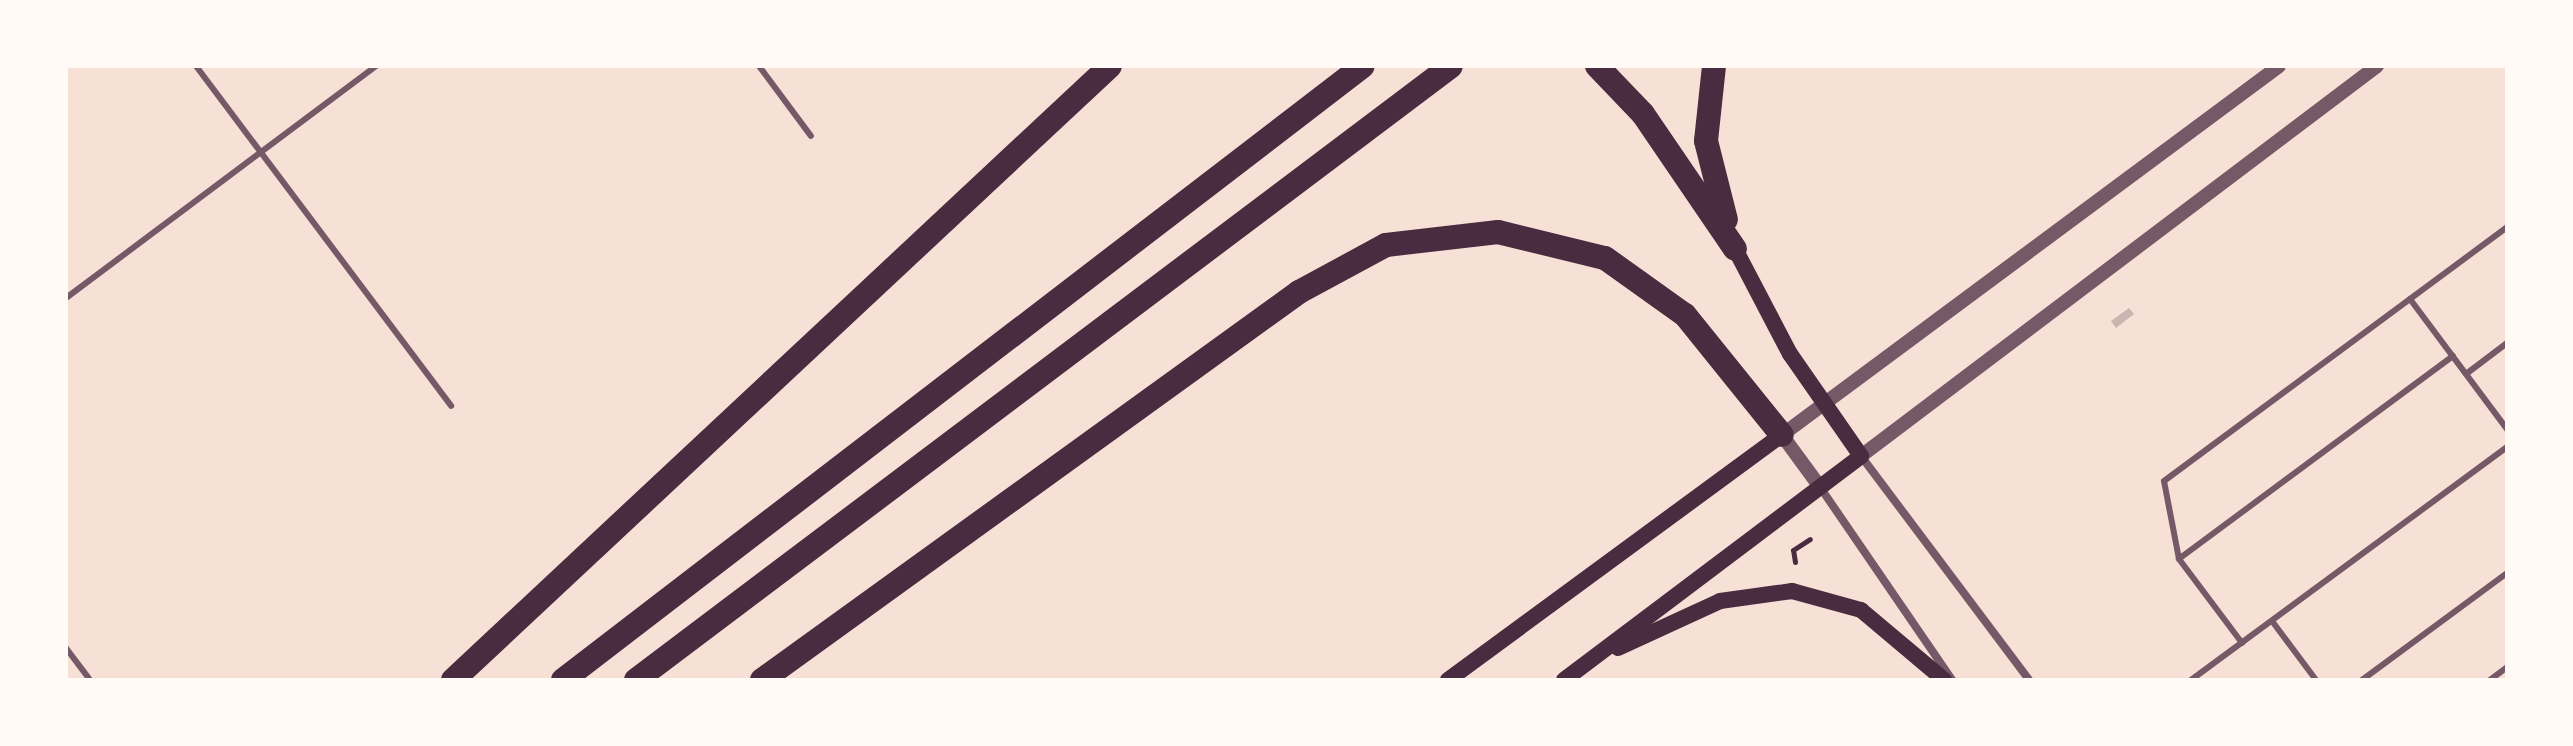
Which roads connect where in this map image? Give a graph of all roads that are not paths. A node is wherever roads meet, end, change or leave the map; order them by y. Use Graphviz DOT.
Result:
graph roads {
  1 [pos="196,66"];
  2 [pos="376,66"];
  3 [pos="759,66"];
  4 [pos="1110,66"];
  5 [pos="1363,66"];
  6 [pos="1451,66"];
  7 [pos="1597,66"];
  8 [pos="1714,66"];
  9 [pos="2279,66"];
  10 [pos="2377,66"];
  11 [pos="811,136"];
  12 [pos="260,152"];
  13 [pos="2507,227"];
  14 [pos="1735,249"];
  15 [pos="66,298"];
  16 [pos="2410,299"];
  17 [pos="2507,343"];
  18 [pos="2453,356"];
  19 [pos="2466,374"];
  20 [pos="1823,404"];
  21 [pos="451,406"];
  22 [pos="2507,429"];
  23 [pos="1782,435"];
  24 [pos="2507,447"];
  25 [pos="1861,456"];
  26 [pos="1820,487"];
  27 [pos="2179,559"];
  28 [pos="2507,573"];
  29 [pos="2272,621"];
  30 [pos="2242,643"];
  31 [pos="66,648"];
  32 [pos="1584,664"];
  33 [pos="2507,667"];
  34 [pos="89,678"];
  35 [pos="453,680"];
  36 [pos="563,680"];
  37 [pos="636,680"];
  38 [pos="762,680"];
  39 [pos="1448,680"];
  40 [pos="1564,680"];
  41 [pos="1944,680"];
  42 [pos="1952,680"];
  43 [pos="2029,680"];
  44 [pos="2191,680"];
  45 [pos="2316,680"];
  46 [pos="2362,680"];
  47 [pos="2490,680"];
  1 -- 12 [label="lane"];
  2 -- 12 [label="lane"];
  3 -- 11 [label="lane"];
  4 -- 35 [label="highway"];
  5 -- 36 [label="highway"];
  6 -- 37 [label="highway"];
  7 -- 14 [label="highway"];
  8 -- 14 [label="highway"];
  9 -- 20 [label="street"];
  10 -- 25 [label="street"];
  12 -- 15 [label="lane"];
  12 -- 21 [label="lane"];
  13 -- 16 [label="lane"];
  14 -- 20 [label="main road"];
  16 -- 18 [label="lane"];
  16 -- 27 [label="lane"];
  17 -- 19 [label="lane"];
  18 -- 19 [label="lane"];
  18 -- 27 [label="lane"];
  19 -- 22 [label="lane"];
  20 -- 23 [label="street"];
  20 -- 25 [label="main road"];
  23 -- 26 [label="street"];
  23 -- 38 [label="highway"];
  23 -- 39 [label="main road"];
  24 -- 29 [label="lane"];
  25 -- 26 [label="main road"];
  25 -- 43 [label="street"];
  26 -- 32 [label="main road"];
  26 -- 42 [label="street"];
  27 -- 30 [label="lane"];
  28 -- 46 [label="lane"];
  29 -- 30 [label="lane"];
  29 -- 45 [label="lane"];
  30 -- 44 [label="lane"];
  31 -- 34 [label="lane"];
  32 -- 40 [label="main road"];
  32 -- 41 [label="main road"];
  33 -- 47 [label="lane"];
}
